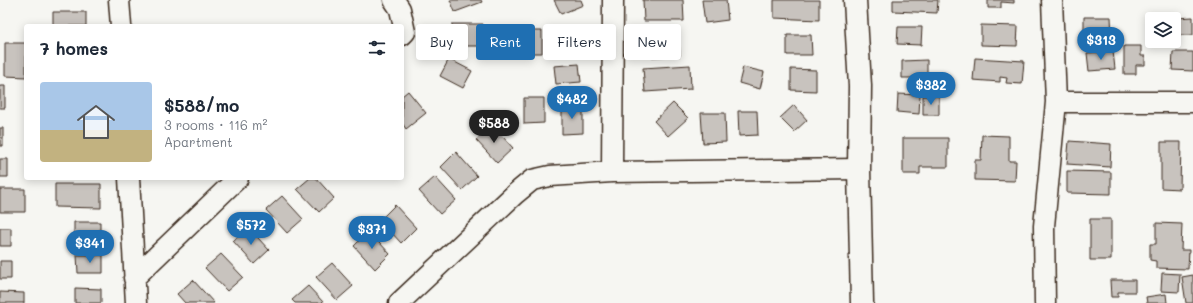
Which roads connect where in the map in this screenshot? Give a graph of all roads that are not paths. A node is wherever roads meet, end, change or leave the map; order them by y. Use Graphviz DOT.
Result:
graph roads {
  1 [pos="119,0"];
  2 [pos="394,0"];
  3 [pos="613,0"];
  4 [pos="855,0"];
  5 [pos="1052,0"];
  6 [pos="121,24"];
  7 [pos="403,24"];
  8 [pos="1056,102"];
  9 [pos="1193,102"];
  10 [pos="858,169"];
  11 [pos="612,172"];
  12 [pos="128,180"];
  13 [pos="236,180"];
  14 [pos="134,278"];
  15 [pos="136,303"];
  16 [pos="399,303"];
  17 [pos="862,303"];
  18 [pos="1045,303"];
  1 -- 6 [label="street"];
  2 -- 7 [label="street"];
  3 -- 11 [label="street"];
  4 -- 10 [label="street"];
  5 -- 8 [label="street"];
  8 -- 9 [label="street"];
  8 -- 18 [label="street"];
  10 -- 11 [label="street"];
  10 -- 17 [label="street"];
  11 -- 16 [label="street"];
  12 -- 14 [label="street"];
  13 -- 14 [label="street"];
  14 -- 15 [label="street"];
}
